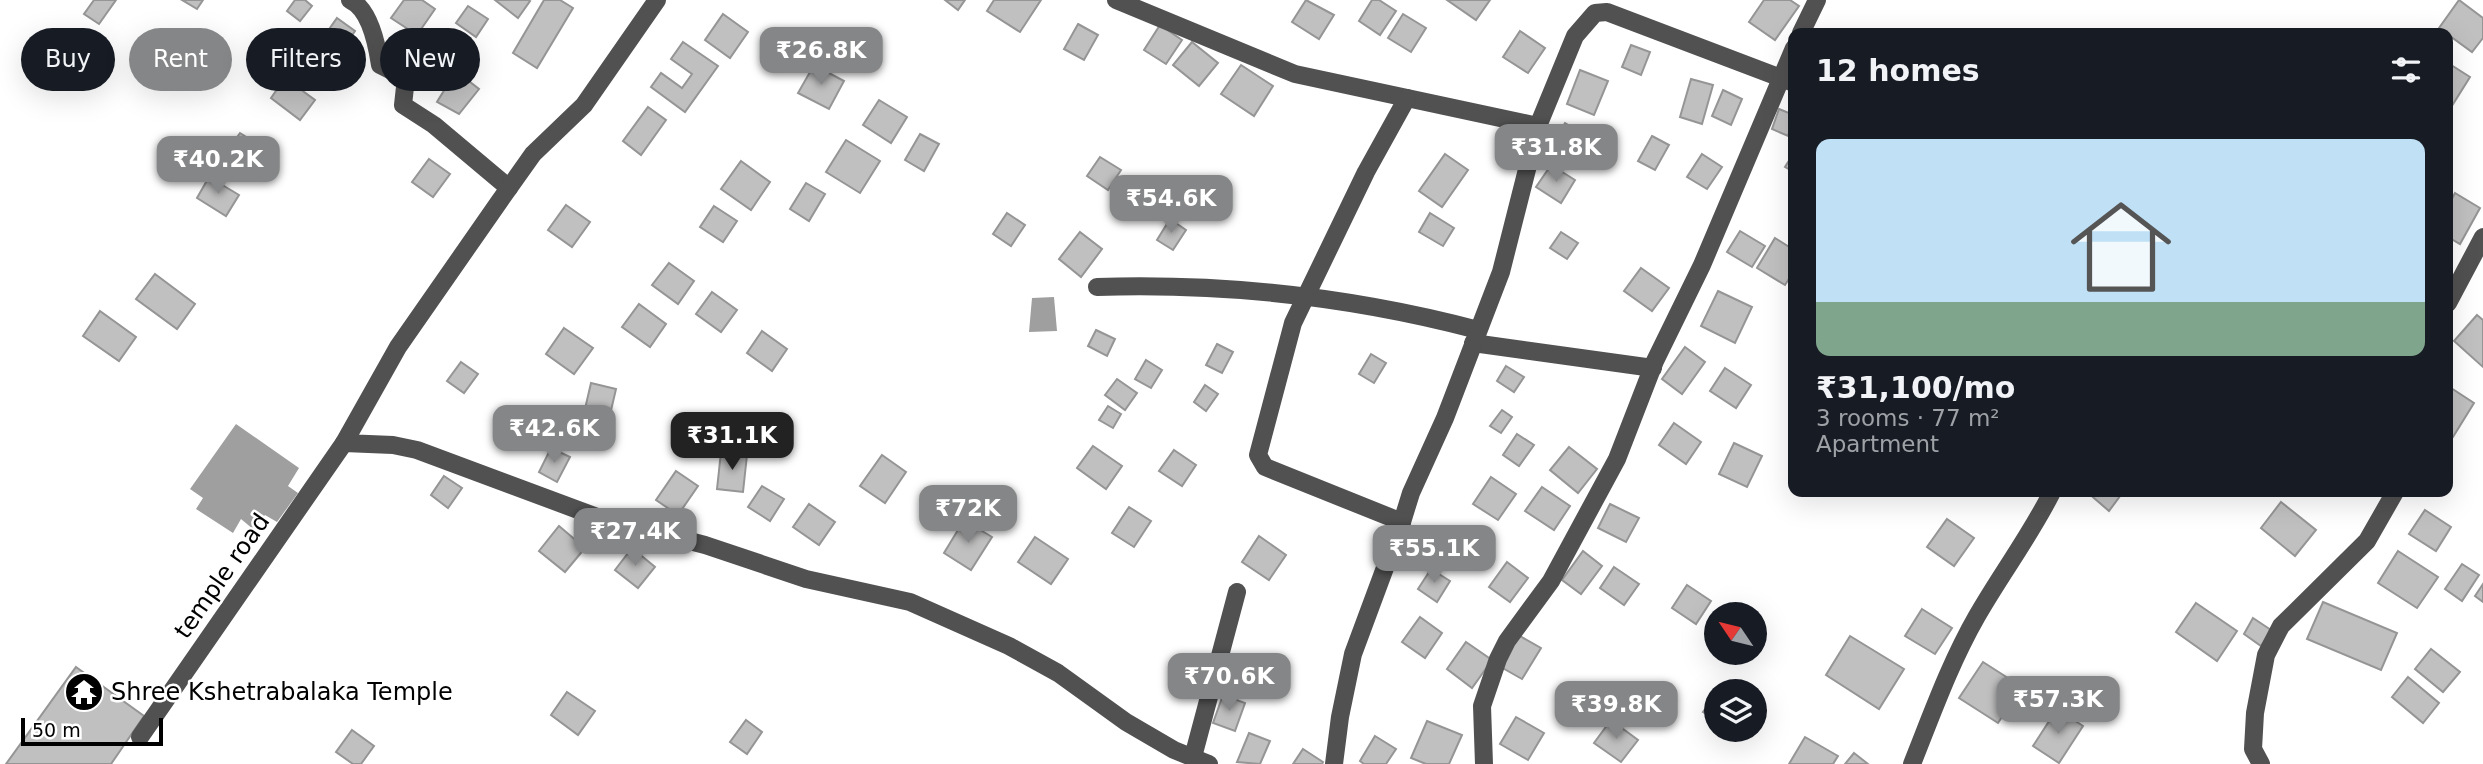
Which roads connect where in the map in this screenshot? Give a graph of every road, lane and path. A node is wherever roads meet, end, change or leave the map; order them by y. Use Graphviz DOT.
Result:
graph roads {
  1 [pos="350,0"];
  2 [pos="657,0"];
  3 [pos="1116,0"];
  4 [pos="1591,0"];
  5 [pos="1817,0"];
  6 [pos="1587,20"];
  7 [pos="1803,28"];
  8 [pos="1787,80"];
  9 [pos="1406,98"];
  10 [pos="1538,126"];
  11 [pos="509,188"];
  12 [pos="2483,237"];
  13 [pos="1097,287"];
  14 [pos="2453,294"];
  15 [pos="1306,295"];
  16 [pos="1475,336"];
  17 [pos="1653,368"];
  18 [pos="344,443"];
  19 [pos="2049,497"];
  20 [pos="2392,497"];
  21 [pos="1402,522"];
  22 [pos="1237,592"];
  23 [pos="140,737"];
  24 [pos="1201,761"];
  25 [pos="1334,764"];
  26 [pos="1484,764"];
  27 [pos="1912,764"];
  28 [pos="2261,764"];
  1 -- 11 [label="street"];
  2 -- 11 [label="street, temple road"];
  3 -- 9 [label="street"];
  4 -- 6 [label="street"];
  5 -- 7 [label="street"];
  6 -- 8 [label="street"];
  6 -- 10 [label="street"];
  8 -- 17 [label="street"];
  9 -- 10 [label="street"];
  9 -- 15 [label="street"];
  10 -- 16 [label="street"];
  11 -- 18 [label="street, temple road"];
  12 -- 14 [label="street"];
  13 -- 15 [label="street"];
  15 -- 16 [label="street"];
  15 -- 21 [label="street"];
  16 -- 17 [label="street"];
  16 -- 21 [label="street"];
  17 -- 26 [label="street"];
  18 -- 23 [label="street, temple road"];
  18 -- 24 [label="street"];
  19 -- 27 [label="street"];
  20 -- 28 [label="street"];
  21 -- 25 [label="street"];
  22 -- 24 [label="street"];
}
